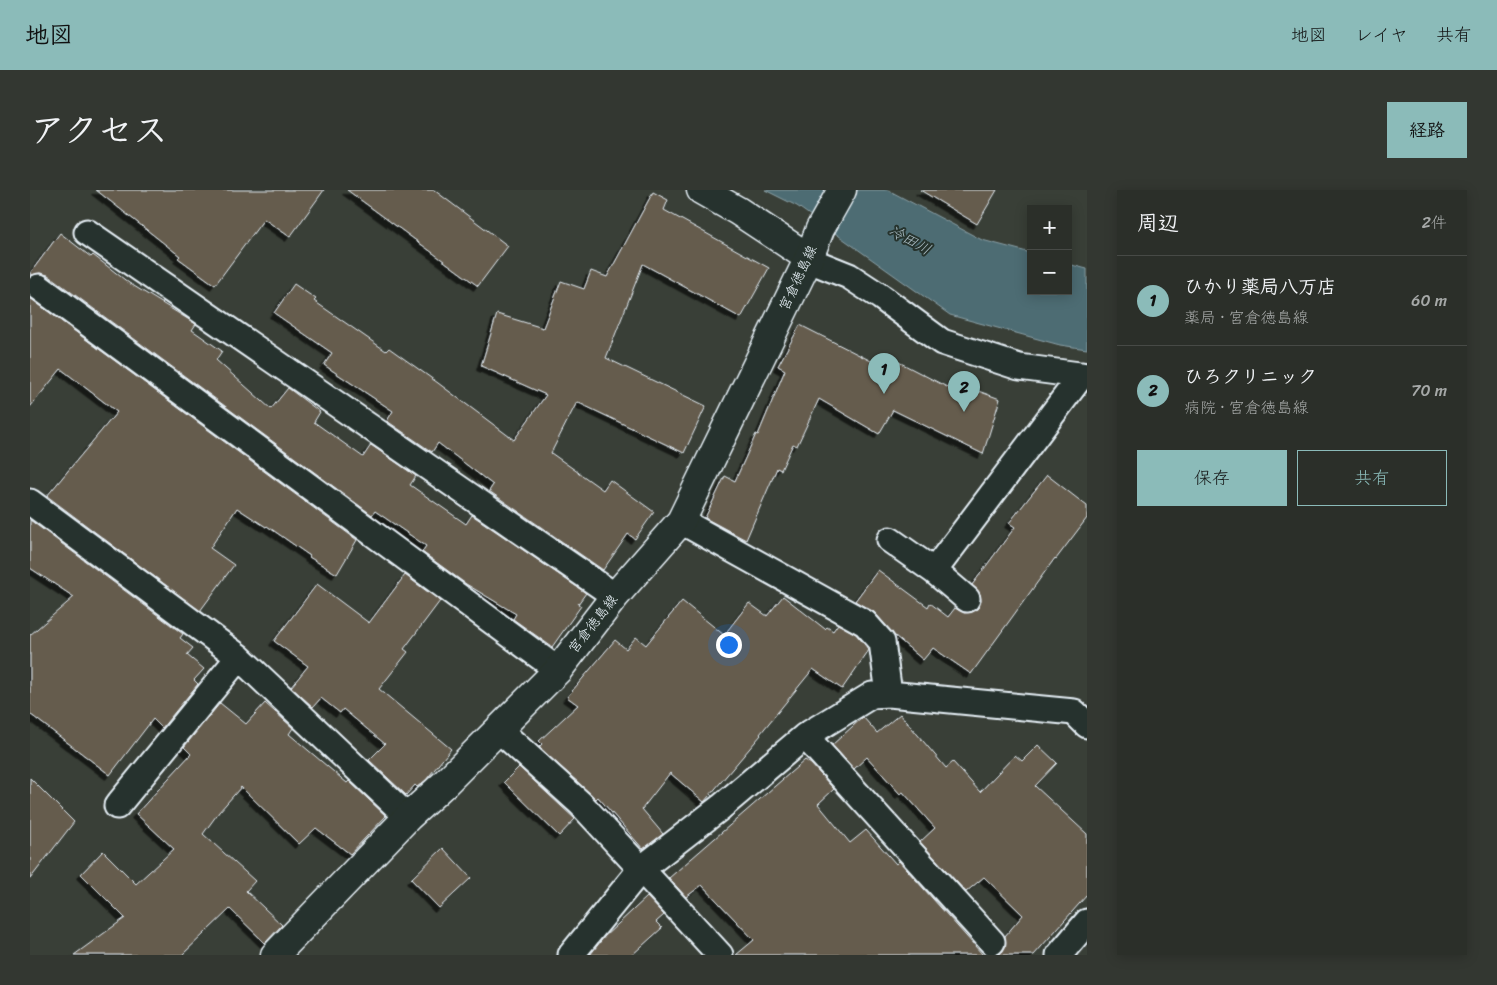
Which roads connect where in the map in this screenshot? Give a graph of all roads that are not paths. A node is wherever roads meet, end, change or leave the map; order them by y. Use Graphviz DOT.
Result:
graph roads {
  1 [pos="701,190"];
  2 [pos="842,190"];
  3 [pos="87,232"];
  4 [pos="809,258"];
  5 [pos="39,287"];
  6 [pos="1084,376"];
  7 [pos="30,502"];
  8 [pos="681,521"];
  9 [pos="890,540"];
  10 [pos="934,571"];
  11 [pos="615,596"];
  12 [pos="967,599"];
  13 [pos="239,657"];
  14 [pos="558,670"];
  15 [pos="889,694"];
  16 [pos="1087,724"];
  17 [pos="498,730"];
  18 [pos="805,736"];
  19 [pos="117,806"];
  20 [pos="408,817"];
  21 [pos="642,869"];
  22 [pos="1087,922"];
  23 [pos="992,942"];
  24 [pos="275,955"];
  25 [pos="571,955"];
  26 [pos="720,955"];
  27 [pos="1060,955"];
  1 -- 4 [label="main road"];
  2 -- 4 [label="main road, 宮倉徳島線"];
  3 -- 11 [label="street"];
  4 -- 6 [label="street"];
  4 -- 8 [label="main road, 宮倉徳島線"];
  5 -- 14 [label="street"];
  6 -- 10 [label="street"];
  7 -- 13 [label="street"];
  8 -- 11 [label="main road, 宮倉徳島線"];
  8 -- 15 [label="street"];
  9 -- 10 [label="street"];
  10 -- 12 [label="street"];
  11 -- 14 [label="main road, 宮倉徳島線"];
  13 -- 19 [label="street"];
  13 -- 20 [label="street"];
  14 -- 17 [label="main road, 宮倉徳島線"];
  15 -- 16 [label="street"];
  15 -- 18 [label="street"];
  17 -- 20 [label="main road, 宮倉徳島線"];
  17 -- 21 [label="street"];
  18 -- 21 [label="street"];
  18 -- 23 [label="street"];
  20 -- 24 [label="main road, 宮倉徳島線"];
  21 -- 25 [label="street"];
  21 -- 26 [label="street"];
  22 -- 27 [label="street"];
}
